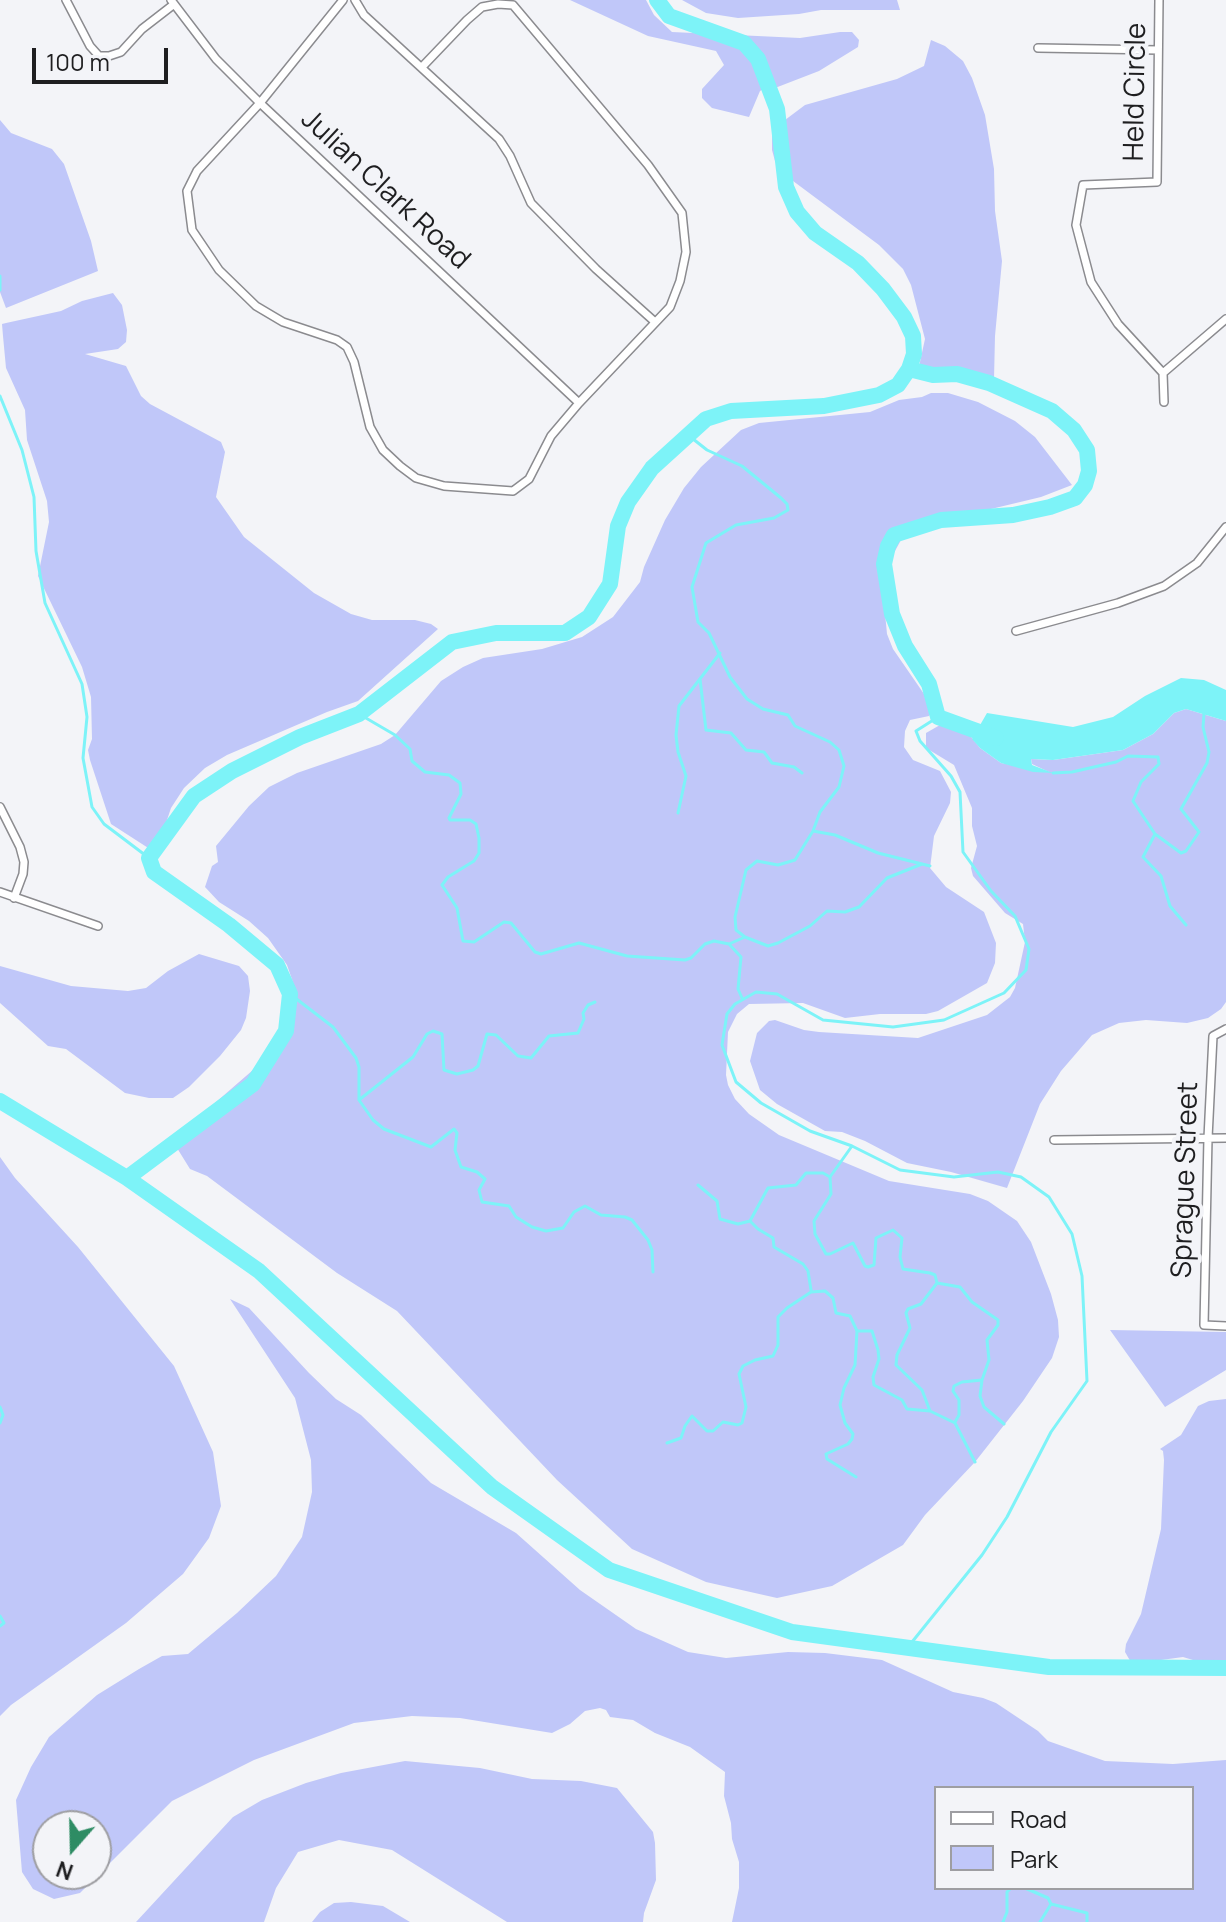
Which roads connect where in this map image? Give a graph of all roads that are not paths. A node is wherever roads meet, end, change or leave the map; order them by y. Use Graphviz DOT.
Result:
graph roads {
  1 [pos="66,0"];
  2 [pos="343,0"];
  3 [pos="355,0"];
  4 [pos="1159,0"];
  5 [pos="172,2"];
  6 [pos="1038,48"];
  7 [pos="1158,50"];
  8 [pos="422,67"];
  9 [pos="260,103"];
  10 [pos="1226,319"];
  11 [pos="655,322"];
  12 [pos="1163,373"];
  13 [pos="1164,402"];
  14 [pos="579,403"];
  15 [pos="1226,527"];
  16 [pos="1016,631"];
  17 [pos="0,807"];
  18 [pos="0,892"];
  19 [pos="14,898"];
  20 [pos="98,926"];
  21 [pos="1226,1029"];
  22 [pos="1208,1138"];
  23 [pos="1226,1138"];
  24 [pos="1054,1140"];
  25 [pos="1226,1326"];
  1 -- 5 [label="street"];
  2 -- 9 [label="street"];
  3 -- 8 [label="street"];
  4 -- 7 [label="street, Held Circle"];
  5 -- 9 [label="street, Julian Clark Road"];
  6 -- 7 [label="street"];
  7 -- 12 [label="street, Held Circle"];
  8 -- 11 [label="street"];
  8 -- 11 [label="street"];
  9 -- 14 [label="street, Julian Clark Road"];
  9 -- 14 [label="street"];
  10 -- 12 [label="street"];
  11 -- 14 [label="street"];
  12 -- 13 [label="street"];
  15 -- 16 [label="street"];
  17 -- 19 [label="street"];
  18 -- 19 [label="street"];
  19 -- 20 [label="street"];
  21 -- 22 [label="street, Sprague Street"];
  22 -- 23 [label="street"];
  22 -- 24 [label="street"];
  22 -- 25 [label="street, Sprague Street"];
}
